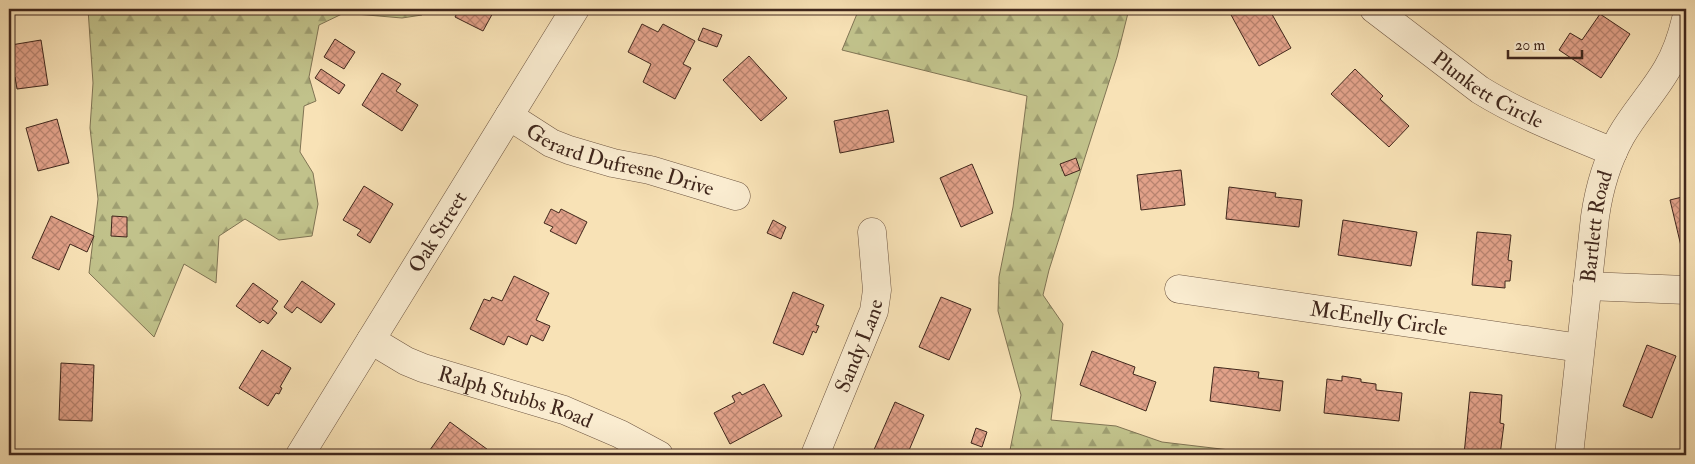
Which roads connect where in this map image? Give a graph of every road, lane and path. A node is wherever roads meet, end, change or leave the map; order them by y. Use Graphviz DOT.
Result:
graph roads {
  1 [pos="575,9"];
  2 [pos="1374,9"];
  3 [pos="1686,19"];
  4 [pos="509,116"];
  5 [pos="1613,152"];
  6 [pos="736,196"];
  7 [pos="872,232"];
  8 [pos="1587,286"];
  9 [pos="1179,289"];
  10 [pos="1686,290"];
  11 [pos="371,340"];
  12 [pos="1580,348"];
  13 [pos="300,455"];
  14 [pos="660,455"];
  15 [pos="815,455"];
  16 [pos="1569,455"];
  1 -- 4 [label="street, Oak Street"];
  2 -- 5 [label="street, Plunkett Circle"];
  3 -- 5 [label="street, Bartlett Road"];
  4 -- 6 [label="street, Gerard Dufresne Drive"];
  4 -- 11 [label="street, Oak Street"];
  5 -- 8 [label="street, Bartlett Road"];
  7 -- 15 [label="street, Sandy Lane"];
  8 -- 10 [label="street"];
  8 -- 12 [label="street, Bartlett Road"];
  9 -- 12 [label="street, McEnelly Circle"];
  11 -- 13 [label="street, Oak Street"];
  11 -- 14 [label="street, Ralph Stubbs Road"];
  12 -- 16 [label="street, Bartlett Road"];
}
